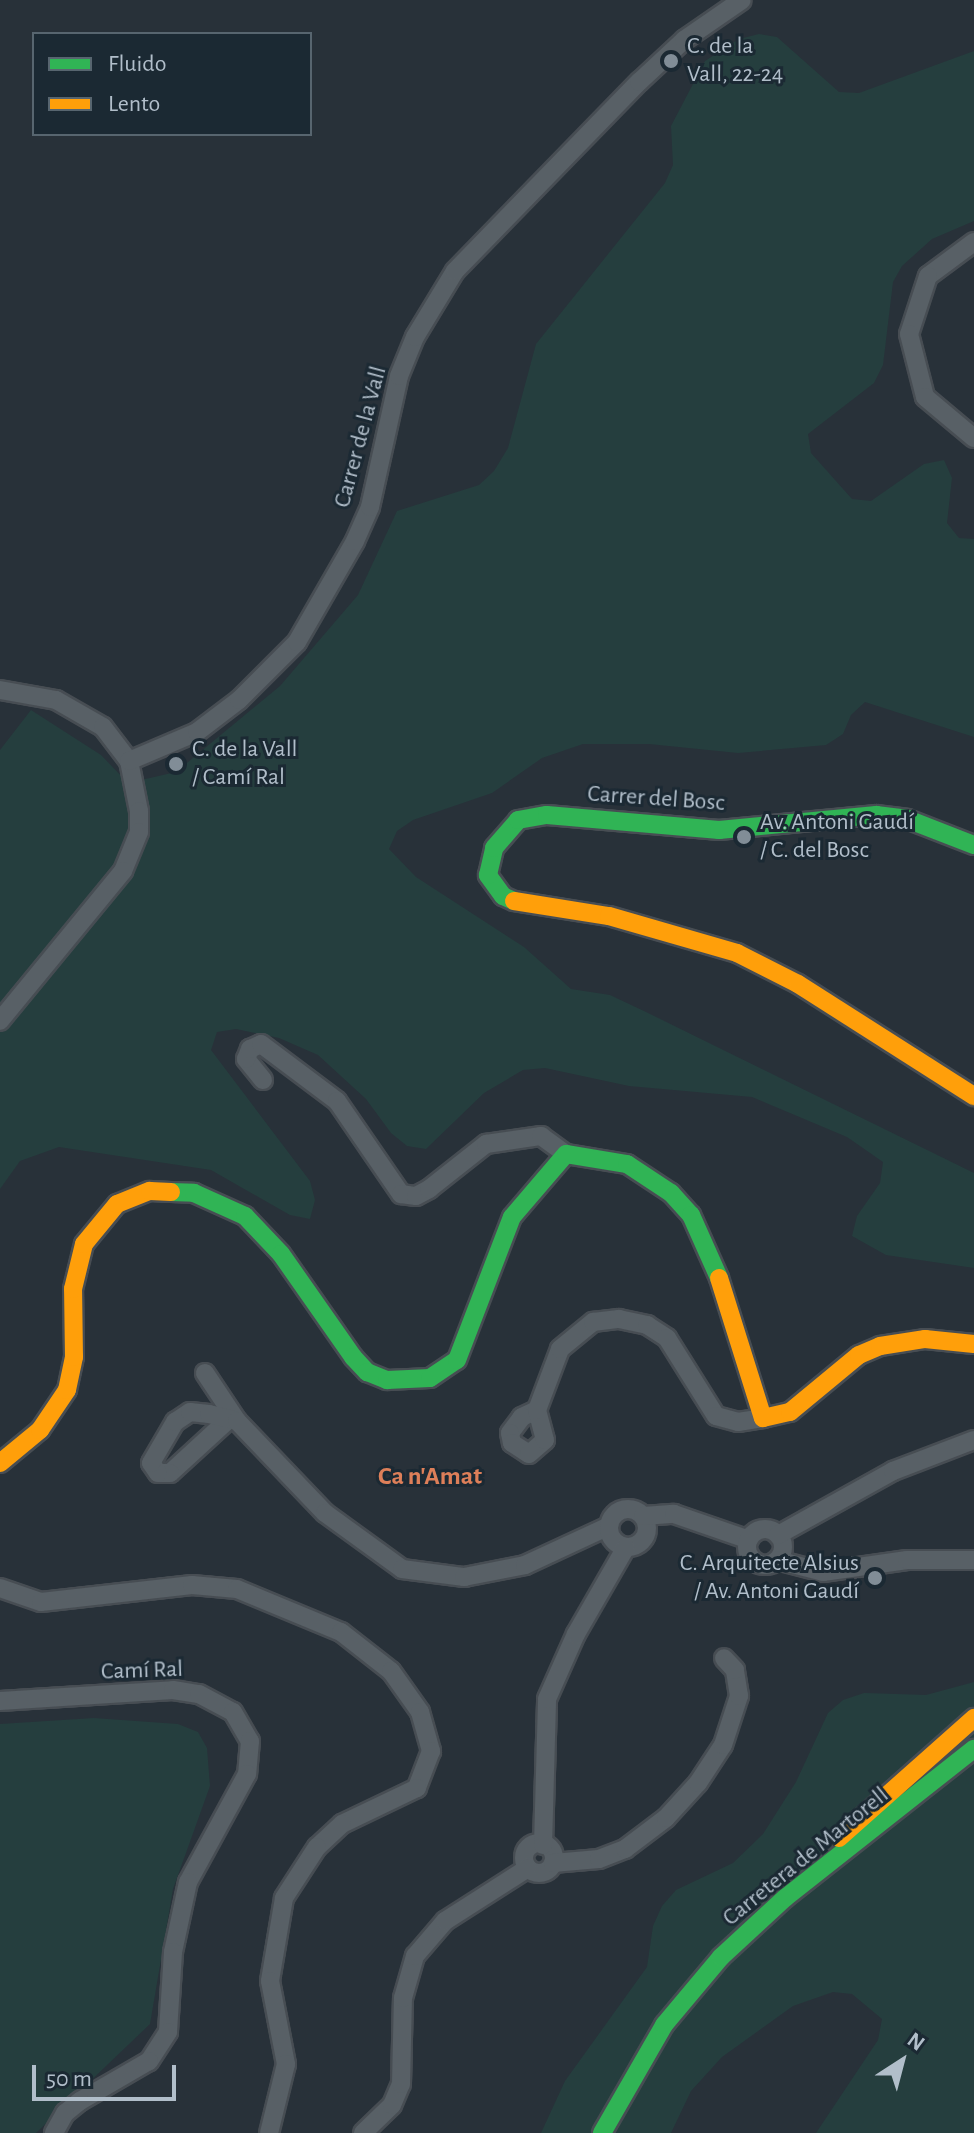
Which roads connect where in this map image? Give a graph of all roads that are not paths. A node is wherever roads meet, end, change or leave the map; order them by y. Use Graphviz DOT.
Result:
graph roads {
  1 [pos="742,0"];
  2 [pos="974,242"];
  3 [pos="974,438"];
  4 [pos="0,690"];
  5 [pos="129,761"];
  6 [pos="974,845"];
  7 [pos="0,1021"];
  8 [pos="263,1080"];
  9 [pos="974,1096"];
  10 [pos="566,1154"];
  11 [pos="974,1344"];
  12 [pos="205,1373"];
  13 [pos="537,1410"];
  14 [pos="763,1418"];
  15 [pos="974,1440"];
  16 [pos="0,1463"];
  17 [pos="643,1516"];
  18 [pos="609,1526"];
  19 [pos="778,1535"];
  20 [pos="749,1540"];
  21 [pos="626,1547"];
  22 [pos="777,1560"];
  23 [pos="974,1560"];
  24 [pos="0,1588"];
  25 [pos="724,1658"];
  26 [pos="0,1701"];
  27 [pos="974,1718"];
  28 [pos="974,1749"];
  29 [pos="543,1845"];
  30 [pos="553,1863"];
  31 [pos="528,1868"];
  32 [pos="785,1898"];
  33 [pos="54,2133"];
  34 [pos="269,2133"];
  35 [pos="363,2133"];
  36 [pos="602,2133"];
  1 -- 5 [label="street, Carrer de la Vall"];
  2 -- 3 [label="street"];
  4 -- 5 [label="street"];
  5 -- 7 [label="street"];
  6 -- 9 [label="street, Carrer del Bosc"];
  8 -- 10 [label="street"];
  10 -- 14 [label="street"];
  10 -- 16 [label="street"];
  11 -- 14 [label="street"];
  12 -- 18 [label="street"];
  13 -- 14 [label="street"];
  15 -- 19 [label="street"];
  17 -- 18 [label="street"];
  17 -- 20 [label="street"];
  17 -- 21 [label="street"];
  18 -- 21 [label="street"];
  19 -- 20 [label="street"];
  19 -- 22 [label="street"];
  20 -- 22 [label="street"];
  21 -- 29 [label="street"];
  22 -- 23 [label="street"];
  24 -- 34 [label="street"];
  25 -- 30 [label="street"];
  26 -- 33 [label="street, Camí Ral"];
  27 -- 32 [label="street"];
  28 -- 32 [label="street, Carretera de Martorell"];
  29 -- 30 [label="street"];
  29 -- 31 [label="street"];
  30 -- 31 [label="street"];
  31 -- 35 [label="street"];
  32 -- 36 [label="street, Carretera de Martorell"];
}
